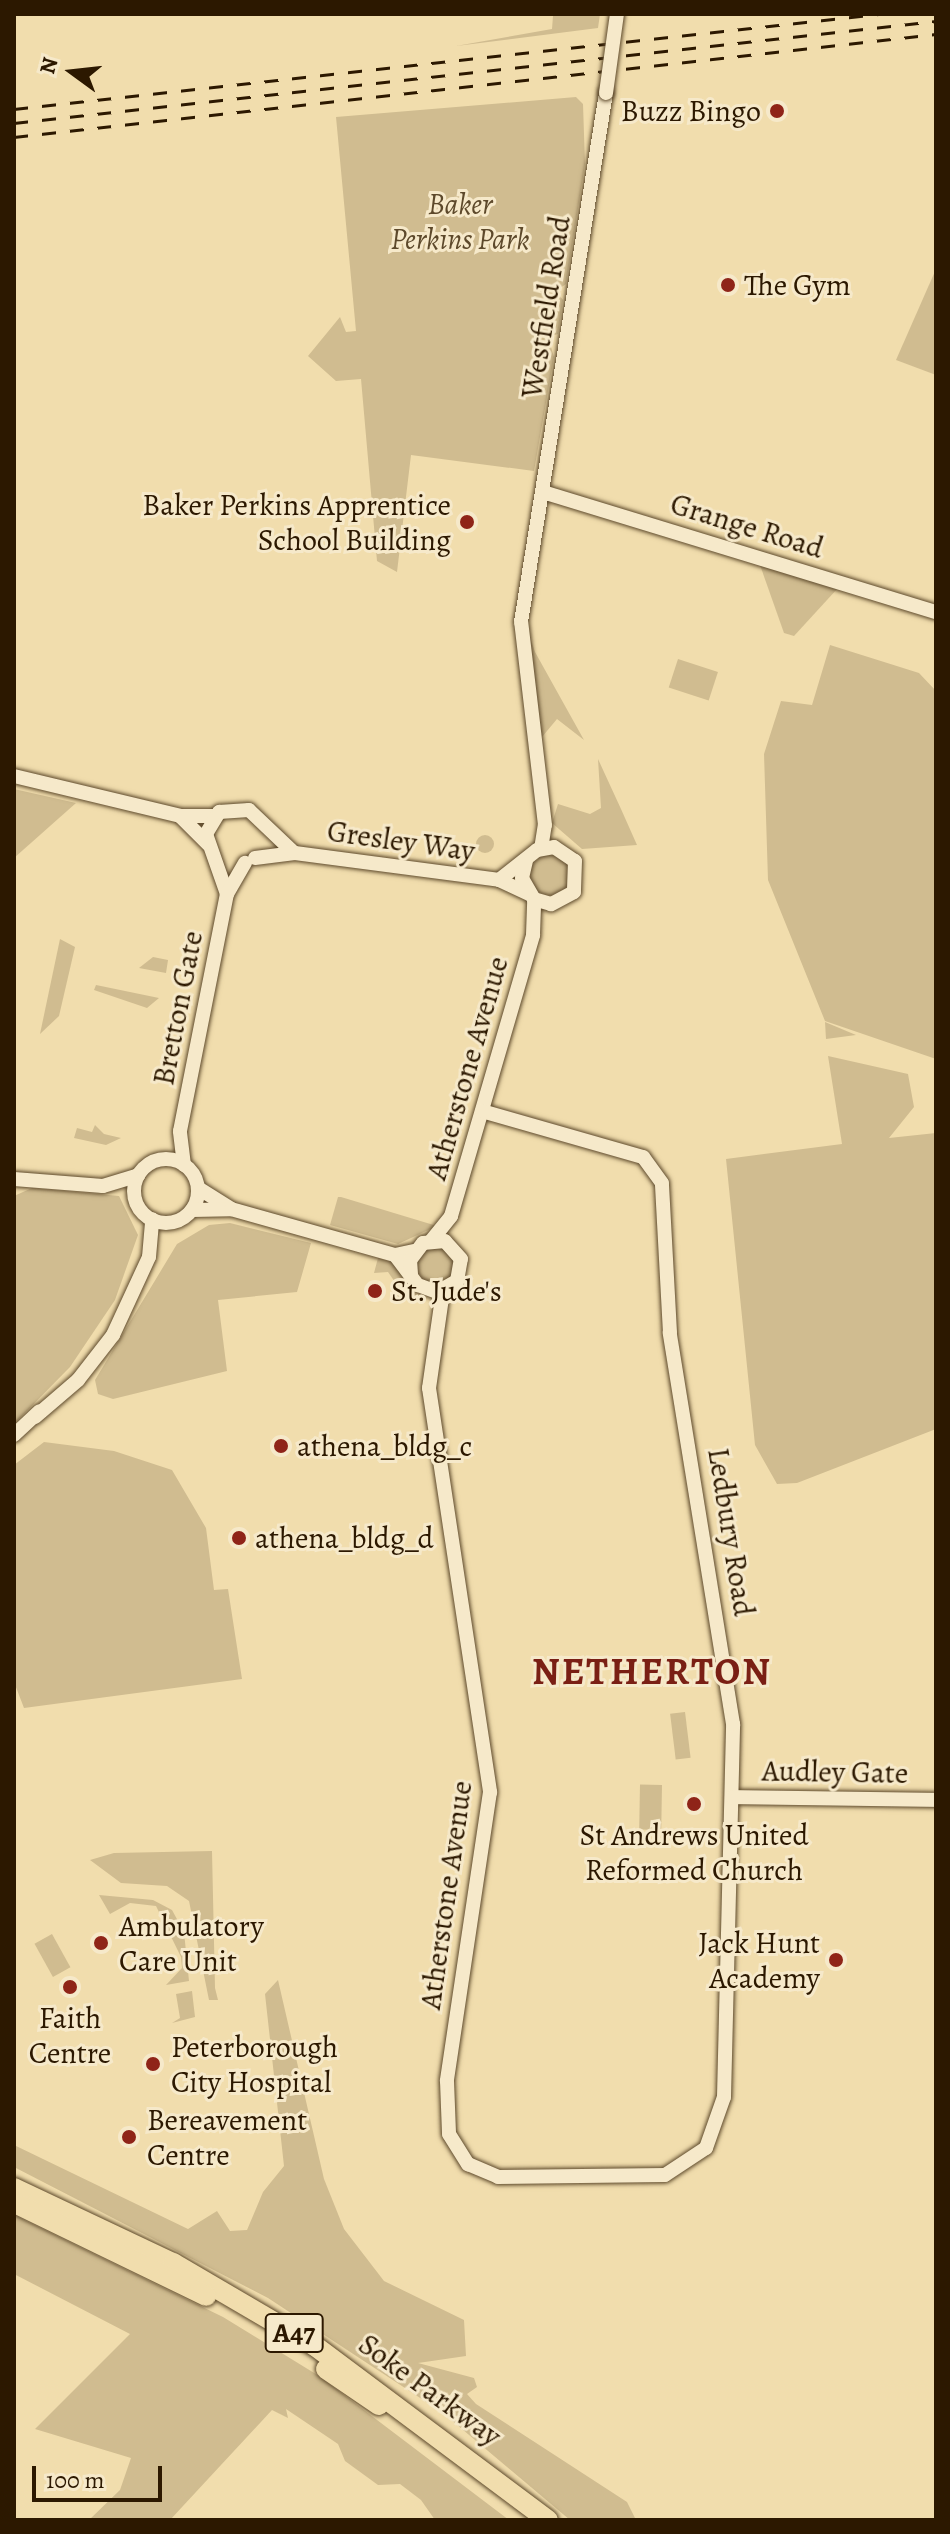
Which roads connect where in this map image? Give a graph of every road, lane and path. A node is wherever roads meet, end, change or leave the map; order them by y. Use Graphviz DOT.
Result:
graph roads {
  1 [pos="617,14"];
  2 [pos="543,492"];
  3 [pos="936,612"];
  4 [pos="14,776"];
  5 [pos="180,816"];
  6 [pos="214,816"];
  7 [pos="263,825"];
  8 [pos="545,825"];
  9 [pos="541,849"];
  10 [pos="211,850"];
  11 [pos="563,850"];
  12 [pos="295,853"];
  13 [pos="526,860"];
  14 [pos="250,861"];
  15 [pos="499,880"];
  16 [pos="227,894"];
  17 [pos="532,897"];
  18 [pos="560,903"];
  19 [pos="533,935"];
  20 [pos="482,1111"];
  21 [pos="180,1131"];
  22 [pos="160,1159"];
  23 [pos="184,1165"];
  24 [pos="138,1175"];
  25 [pos="14,1179"];
  26 [pos="31,1185"];
  27 [pos="103,1186"];
  28 [pos="198,1188"];
  29 [pos="14,1194"];
  30 [pos="136,1203"];
  31 [pos="231,1209"];
  32 [pos="192,1210"];
  33 [pos="451,1216"];
  34 [pos="152,1219"];
  35 [pos="174,1221"];
  36 [pos="431,1241"];
  37 [pos="453,1246"];
  38 [pos="414,1251"];
  39 [pos="395,1255"];
  40 [pos="149,1257"];
  41 [pos="411,1275"];
  42 [pos="423,1289"];
  43 [pos="443,1291"];
  44 [pos="433,1324"];
  45 [pos="14,1435"];
  46 [pos="733,1797"];
  47 [pos="936,1800"];
  48 [pos="710,2141"];
  49 [pos="14,2188"];
  50 [pos="14,2203"];
  51 [pos="527,2520"];
  52 [pos="548,2520"];
  1 -- 2 [label="street, Westfield Road, bridge"];
  2 -- 3 [label="street, Grange Road"];
  2 -- 8 [label="street, Westfield Road"];
  4 -- 5 [label="street"];
  5 -- 6 [label="street"];
  5 -- 10 [label="street"];
  6 -- 7 [label="street, Gresley Way"];
  6 -- 10 [label="street"];
  7 -- 12 [label="street, Gresley Way"];
  7 -- 14 [label="street, Bretton Gate"];
  8 -- 9 [label="street"];
  8 -- 11 [label="street"];
  9 -- 11 [label="street"];
  9 -- 13 [label="street"];
  10 -- 14 [label="street, Gresley Way"];
  10 -- 16 [label="street, Bretton Gate"];
  11 -- 18 [label="street"];
  12 -- 14 [label="street, Gresley Way"];
  12 -- 15 [label="street, Gresley Way"];
  13 -- 15 [label="street, Gresley Way"];
  13 -- 17 [label="street"];
  14 -- 16 [label="street, Bretton Gate"];
  15 -- 17 [label="street, Gresley Way"];
  16 -- 21 [label="street, Bretton Gate"];
  17 -- 18 [label="street"];
  17 -- 19 [label="street, Atherstone Avenue"];
  18 -- 19 [label="street, Atherstone Avenue"];
  19 -- 20 [label="street, Atherstone Avenue"];
  20 -- 33 [label="street, Atherstone Avenue"];
  20 -- 46 [label="street, Ledbury Road"];
  21 -- 22 [label="street, Bretton Gate"];
  21 -- 23 [label="street, Bretton Gate"];
  22 -- 23 [label="street"];
  22 -- 24 [label="street"];
  23 -- 28 [label="street"];
  24 -- 27 [label="street"];
  24 -- 30 [label="street"];
  25 -- 26 [label="street"];
  26 -- 27 [label="street"];
  26 -- 29 [label="street"];
  27 -- 30 [label="street"];
  28 -- 31 [label="street"];
  28 -- 32 [label="street"];
  30 -- 34 [label="street"];
  31 -- 32 [label="street"];
  31 -- 39 [label="street"];
  32 -- 35 [label="street"];
  33 -- 36 [label="street, Atherstone Avenue"];
  33 -- 37 [label="street, Atherstone Avenue"];
  34 -- 35 [label="street"];
  34 -- 40 [label="street"];
  35 -- 40 [label="street"];
  36 -- 37 [label="street"];
  36 -- 38 [label="street"];
  37 -- 43 [label="street"];
  38 -- 39 [label="street"];
  38 -- 41 [label="street"];
  39 -- 41 [label="street"];
  40 -- 45 [label="street"];
  41 -- 42 [label="street"];
  42 -- 43 [label="street"];
  42 -- 44 [label="street, Atherstone Avenue"];
  43 -- 44 [label="street, Atherstone Avenue"];
  44 -- 48 [label="street, Atherstone Avenue"];
  46 -- 47 [label="street, Audley Gate"];
  46 -- 48 [label="street, Ledbury Road"];
  49 -- 52 [label="highway, Soke Parkway / A47"];
  50 -- 51 [label="highway, Soke Parkway / A47"];
}
